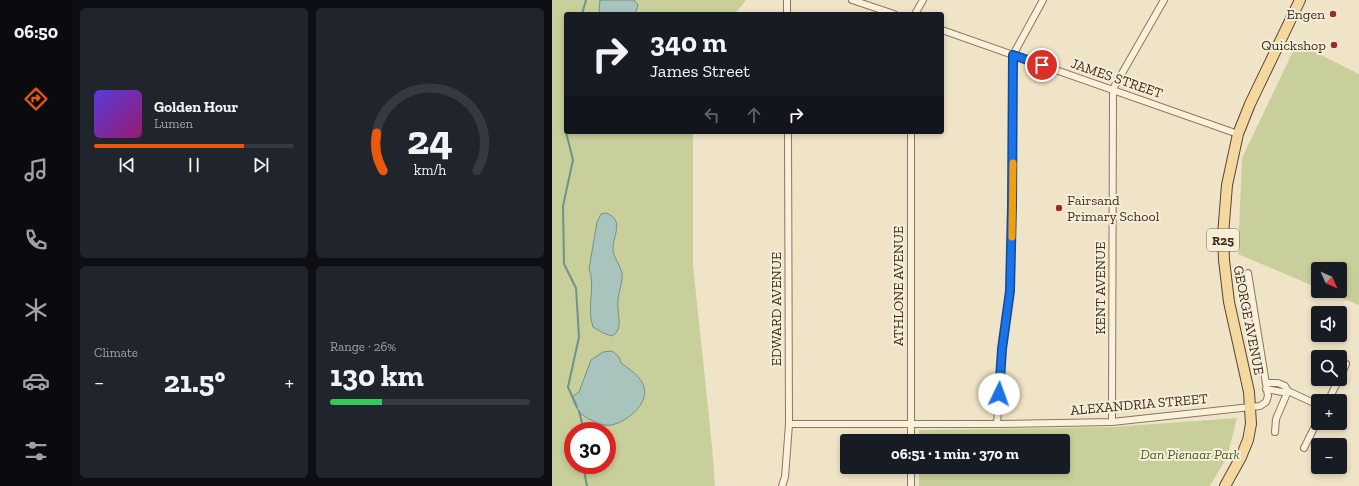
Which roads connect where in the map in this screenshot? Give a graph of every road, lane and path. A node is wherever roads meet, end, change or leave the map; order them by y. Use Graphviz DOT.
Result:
graph roads {
  1 [pos="787,0"];
  2 [pos="852,0"];
  3 [pos="923,0"];
  4 [pos="1044,0"];
  5 [pos="1164,0"];
  6 [pos="1300,0"];
  7 [pos="787,12"];
  8 [pos="888,12"];
  9 [pos="916,12"];
  10 [pos="944,31"];
  11 [pos="1013,55"];
  12 [pos="1113,89"];
  13 [pos="788,134"];
  14 [pos="910,134"];
  15 [pos="1238,134"];
  16 [pos="1248,273"];
  17 [pos="1266,386"];
  18 [pos="1288,391"];
  19 [pos="1311,401"];
  20 [pos="1251,406"];
  21 [pos="1112,422"];
  22 [pos="910,423"];
  23 [pos="788,424"];
  24 [pos="997,424"];
  25 [pos="1313,430"];
  26 [pos="1275,432"];
  27 [pos="910,434"];
  28 [pos="1304,448"];
  29 [pos="911,474"];
  30 [pos="782,486"];
  31 [pos="911,486"];
  32 [pos="1225,486"];
  1 -- 7 [label="street"];
  2 -- 8 [label="street"];
  3 -- 9 [label="street"];
  4 -- 11 [label="street"];
  5 -- 12 [label="street, KENT AVENUE"];
  6 -- 15 [label="main road, GEORGE AVENUE / R25"];
  10 -- 11 [label="street, JAMES STREET"];
  11 -- 12 [label="street, JAMES STREET"];
  11 -- 24 [label="street"];
  12 -- 15 [label="street, JAMES STREET"];
  12 -- 21 [label="street, KENT AVENUE"];
  13 -- 23 [label="street, EDWARD AVENUE"];
  14 -- 22 [label="street, ATHLONE AVENUE"];
  15 -- 20 [label="main road, GEORGE AVENUE / R25"];
  16 -- 17 [label="street"];
  17 -- 18 [label="street"];
  17 -- 20 [label="street, ALEXANDRIA STREET"];
  18 -- 19 [label="street"];
  18 -- 26 [label="street"];
  20 -- 21 [label="street, ALEXANDRIA STREET"];
  20 -- 32 [label="main road, GEORGE AVENUE / R25"];
  21 -- 24 [label="street, ALEXANDRIA STREET"];
  22 -- 23 [label="street, ALEXANDRIA STREET"];
  22 -- 24 [label="street, ALEXANDRIA STREET"];
  22 -- 27 [label="street, ATHLONE AVENUE"];
  23 -- 30 [label="street, EDWARD AVENUE"];
  25 -- 28 [label="street"];
  29 -- 31 [label="street"];
}
